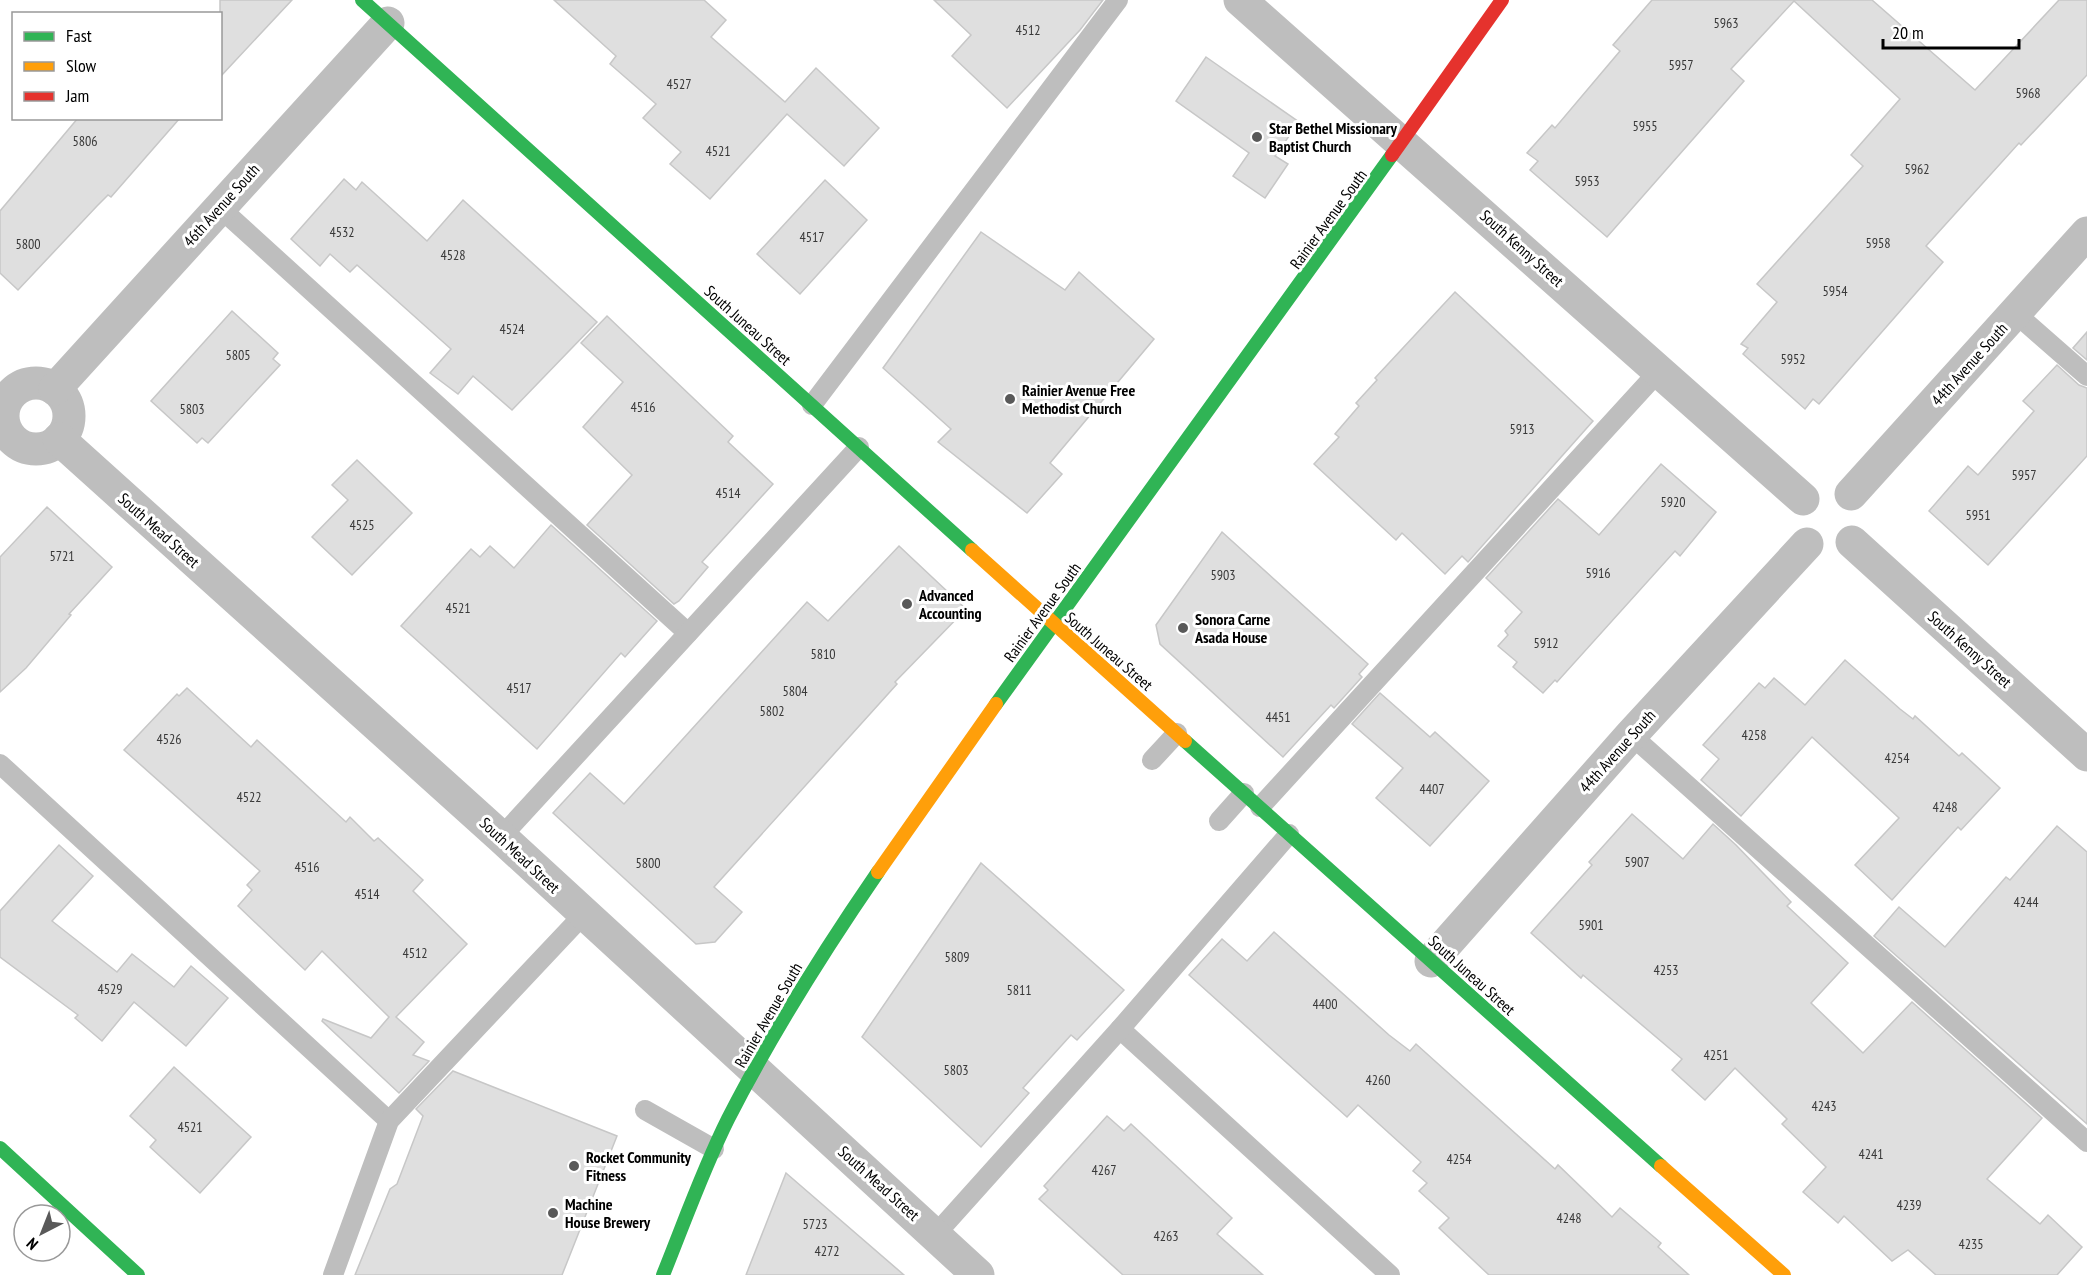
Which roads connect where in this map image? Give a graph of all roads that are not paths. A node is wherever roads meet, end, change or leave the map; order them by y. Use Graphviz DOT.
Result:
graph roads {
  1 [pos="362,0"];
  2 [pos="1118,0"];
  3 [pos="1240,0"];
  4 [pos="1502,0"];
  5 [pos="388,23"];
  6 [pos="1403,142"];
  7 [pos="219,207"];
  8 [pos="2087,233"];
  9 [pos="2016,313"];
  10 [pos="1659,371"];
  11 [pos="2087,376"];
  12 [pos="6,389"];
  13 [pos="55,389"];
  14 [pos="812,405"];
  15 [pos="59,439"];
  16 [pos="6,445"];
  17 [pos="859,447"];
  18 [pos="1851,494"];
  19 [pos="1803,499"];
  20 [pos="1852,542"];
  21 [pos="1807,544"];
  22 [pos="1053,623"];
  23 [pos="688,633"];
  24 [pos="1177,733"];
  25 [pos="1631,735"];
  26 [pos="2087,755"];
  27 [pos="1152,760"];
  28 [pos="0,764"];
  29 [pos="1244,793"];
  30 [pos="1260,807"];
  31 [pos="1219,821"];
  32 [pos="1289,834"];
  33 [pos="501,837"];
  34 [pos="584,914"];
  35 [pos="1431,961"];
  36 [pos="1120,1029"];
  37 [pos="754,1071"];
  38 [pos="645,1110"];
  39 [pos="389,1121"];
  40 [pos="2087,1142"];
  41 [pos="0,1148"];
  42 [pos="714,1149"];
  43 [pos="935,1235"];
  44 [pos="138,1275"];
  45 [pos="333,1275"];
  46 [pos="663,1275"];
  47 [pos="978,1275"];
  48 [pos="1390,1275"];
  49 [pos="1784,1275"];
  1 -- 5 [label="street, South Juneau Street"];
  2 -- 14 [label="lane"];
  3 -- 6 [label="street, South Kenny Street"];
  4 -- 6 [label="street, Rainier Avenue South"];
  5 -- 7 [label="street, 46th Avenue South"];
  5 -- 14 [label="street, South Juneau Street"];
  6 -- 10 [label="street, South Kenny Street"];
  6 -- 22 [label="street, Rainier Avenue South"];
  7 -- 13 [label="street, 46th Avenue South"];
  7 -- 23 [label="lane"];
  8 -- 9 [label="street, 44th Avenue South"];
  9 -- 11 [label="lane"];
  9 -- 18 [label="street, 44th Avenue South"];
  10 -- 19 [label="street, South Kenny Street"];
  10 -- 30 [label="lane"];
  12 -- 13 [label="street"];
  12 -- 16 [label="street"];
  13 -- 15 [label="street"];
  14 -- 17 [label="street, South Juneau Street"];
  15 -- 16 [label="street"];
  15 -- 33 [label="street, South Mead Street"];
  17 -- 22 [label="street, South Juneau Street"];
  17 -- 23 [label="lane"];
  18 -- 19 [label="street"];
  18 -- 20 [label="street"];
  19 -- 21 [label="street"];
  20 -- 21 [label="street"];
  20 -- 26 [label="street, South Kenny Street"];
  21 -- 25 [label="street, 44th Avenue South"];
  22 -- 24 [label="street, South Juneau Street"];
  22 -- 37 [label="street, Rainier Avenue South"];
  23 -- 33 [label="lane"];
  24 -- 27 [label="lane"];
  24 -- 29 [label="street, South Juneau Street"];
  25 -- 35 [label="street, 44th Avenue South"];
  25 -- 40 [label="lane"];
  28 -- 39 [label="lane"];
  29 -- 30 [label="street, South Juneau Street"];
  29 -- 31 [label="lane"];
  30 -- 32 [label="street, South Juneau Street"];
  32 -- 35 [label="street, South Juneau Street"];
  32 -- 36 [label="lane"];
  33 -- 34 [label="street, South Mead Street"];
  34 -- 37 [label="street, South Mead Street"];
  34 -- 39 [label="lane"];
  35 -- 49 [label="street, South Juneau Street"];
  36 -- 43 [label="lane"];
  36 -- 48 [label="lane"];
  37 -- 42 [label="street, Rainier Avenue South"];
  37 -- 43 [label="street, South Mead Street"];
  38 -- 42 [label="lane"];
  39 -- 45 [label="lane"];
  41 -- 44 [label="street"];
  42 -- 46 [label="street, Rainier Avenue South"];
  43 -- 47 [label="street, South Mead Street"];
}
